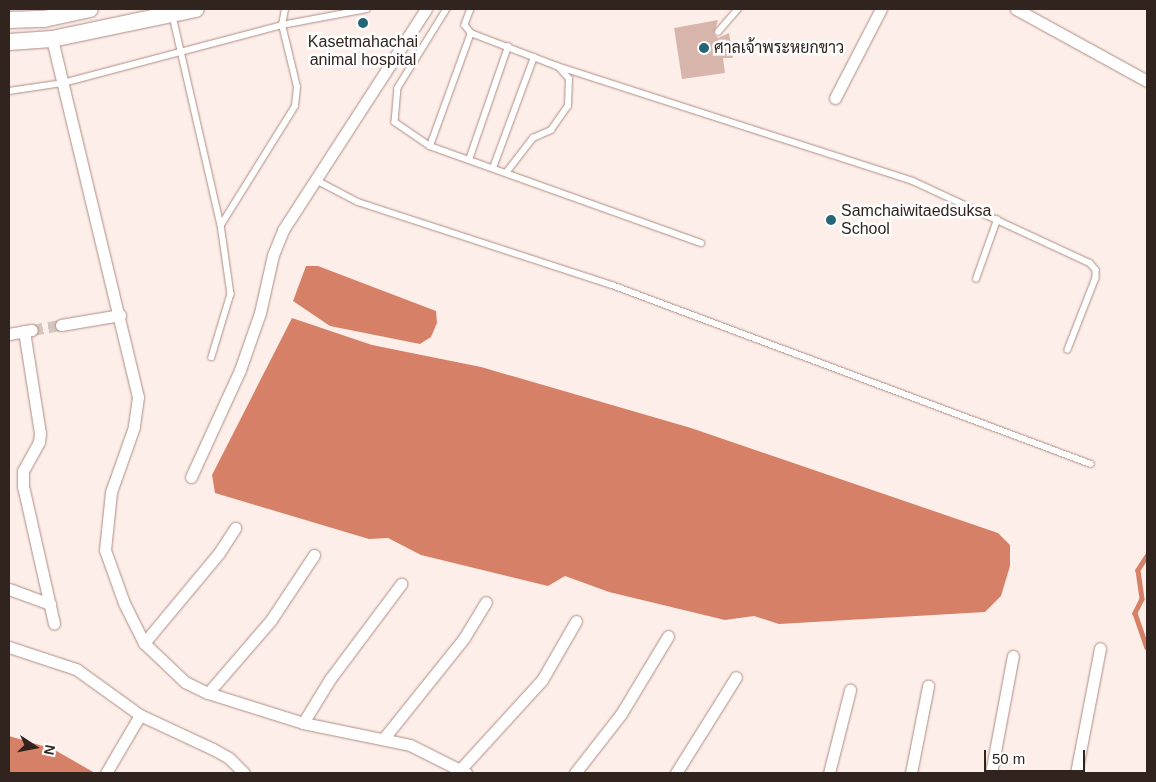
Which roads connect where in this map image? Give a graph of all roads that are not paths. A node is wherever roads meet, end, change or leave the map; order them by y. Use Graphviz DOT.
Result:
graph roads {
  1 [pos="90,9"];
  2 [pos="196,9"];
  3 [pos="285,9"];
  4 [pos="367,9"];
  5 [pos="426,9"];
  6 [pos="447,9"];
  7 [pos="470,9"];
  8 [pos="738,9"];
  9 [pos="881,9"];
  10 [pos="1016,9"];
  11 [pos="173,14"];
  12 [pos="9,20"];
  13 [pos="282,25"];
  14 [pos="718,32"];
  15 [pos="471,33"];
  16 [pos="52,39"];
  17 [pos="9,42"];
  18 [pos="508,48"];
  19 [pos="183,53"];
  20 [pos="534,57"];
  21 [pos="557,66"];
  22 [pos="1147,80"];
  23 [pos="64,82"];
  24 [pos="9,91"];
  25 [pos="835,98"];
  26 [pos="430,146"];
  27 [pos="469,160"];
  28 [pos="493,168"];
  29 [pos="506,173"];
  30 [pos="318,181"];
  31 [pos="997,220"];
  32 [pos="221,224"];
  33 [pos="701,244"];
  34 [pos="976,279"];
  35 [pos="120,315"];
  36 [pos="61,325"];
  37 [pos="9,334"];
  38 [pos="1068,350"];
  39 [pos="212,357"];
  40 [pos="1091,464"];
  41 [pos="191,477"];
  42 [pos="235,528"];
  43 [pos="314,556"];
  44 [pos="402,584"];
  45 [pos="9,590"];
  46 [pos="486,602"];
  47 [pos="50,604"];
  48 [pos="576,621"];
  49 [pos="54,624"];
  50 [pos="668,636"];
  51 [pos="144,643"];
  52 [pos="9,647"];
  53 [pos="1100,648"];
  54 [pos="1013,656"];
  55 [pos="736,677"];
  56 [pos="928,686"];
  57 [pos="850,690"];
  58 [pos="208,693"];
  59 [pos="140,715"];
  60 [pos="303,723"];
  61 [pos="384,738"];
  62 [pos="106,772"];
  63 [pos="461,772"];
  64 [pos="244,773"];
  65 [pos="575,773"];
  66 [pos="676,773"];
  67 [pos="829,773"];
  68 [pos="911,773"];
  69 [pos="991,773"];
  70 [pos="1076,773"];
  1 -- 12 [label="main road"];
  2 -- 11 [label="main road"];
  3 -- 13 [label="lane"];
  4 -- 13 [label="lane"];
  5 -- 30 [label="street"];
  6 -- 26 [label="lane"];
  7 -- 15 [label="lane"];
  8 -- 14 [label="lane"];
  9 -- 25 [label="street"];
  10 -- 22 [label="street"];
  11 -- 16 [label="main road"];
  11 -- 19 [label="lane"];
  13 -- 19 [label="lane"];
  13 -- 32 [label="lane"];
  15 -- 18 [label="lane"];
  15 -- 26 [label="lane"];
  16 -- 17 [label="main road"];
  16 -- 23 [label="street"];
  18 -- 20 [label="lane"];
  18 -- 27 [label="lane"];
  19 -- 23 [label="lane"];
  19 -- 32 [label="lane"];
  20 -- 21 [label="lane"];
  20 -- 28 [label="lane"];
  21 -- 29 [label="lane"];
  21 -- 31 [label="lane"];
  23 -- 24 [label="lane"];
  23 -- 35 [label="street"];
  26 -- 27 [label="lane"];
  27 -- 28 [label="lane"];
  28 -- 29 [label="lane"];
  29 -- 33 [label="lane"];
  30 -- 40 [label="lane"];
  30 -- 41 [label="street"];
  31 -- 34 [label="lane"];
  31 -- 38 [label="lane"];
  32 -- 39 [label="lane"];
  35 -- 36 [label="street"];
  35 -- 51 [label="street"];
  37 -- 47 [label="street"];
  42 -- 51 [label="street"];
  43 -- 58 [label="street"];
  44 -- 60 [label="street"];
  45 -- 47 [label="street"];
  46 -- 61 [label="street"];
  47 -- 49 [label="street"];
  48 -- 63 [label="street"];
  50 -- 65 [label="street"];
  51 -- 58 [label="street"];
  52 -- 59 [label="street"];
  53 -- 70 [label="street"];
  54 -- 69 [label="street"];
  55 -- 66 [label="street"];
  56 -- 68 [label="street"];
  57 -- 67 [label="street"];
  58 -- 60 [label="street"];
  59 -- 62 [label="street"];
  59 -- 64 [label="street"];
  60 -- 61 [label="street"];
  61 -- 63 [label="street"];
}
